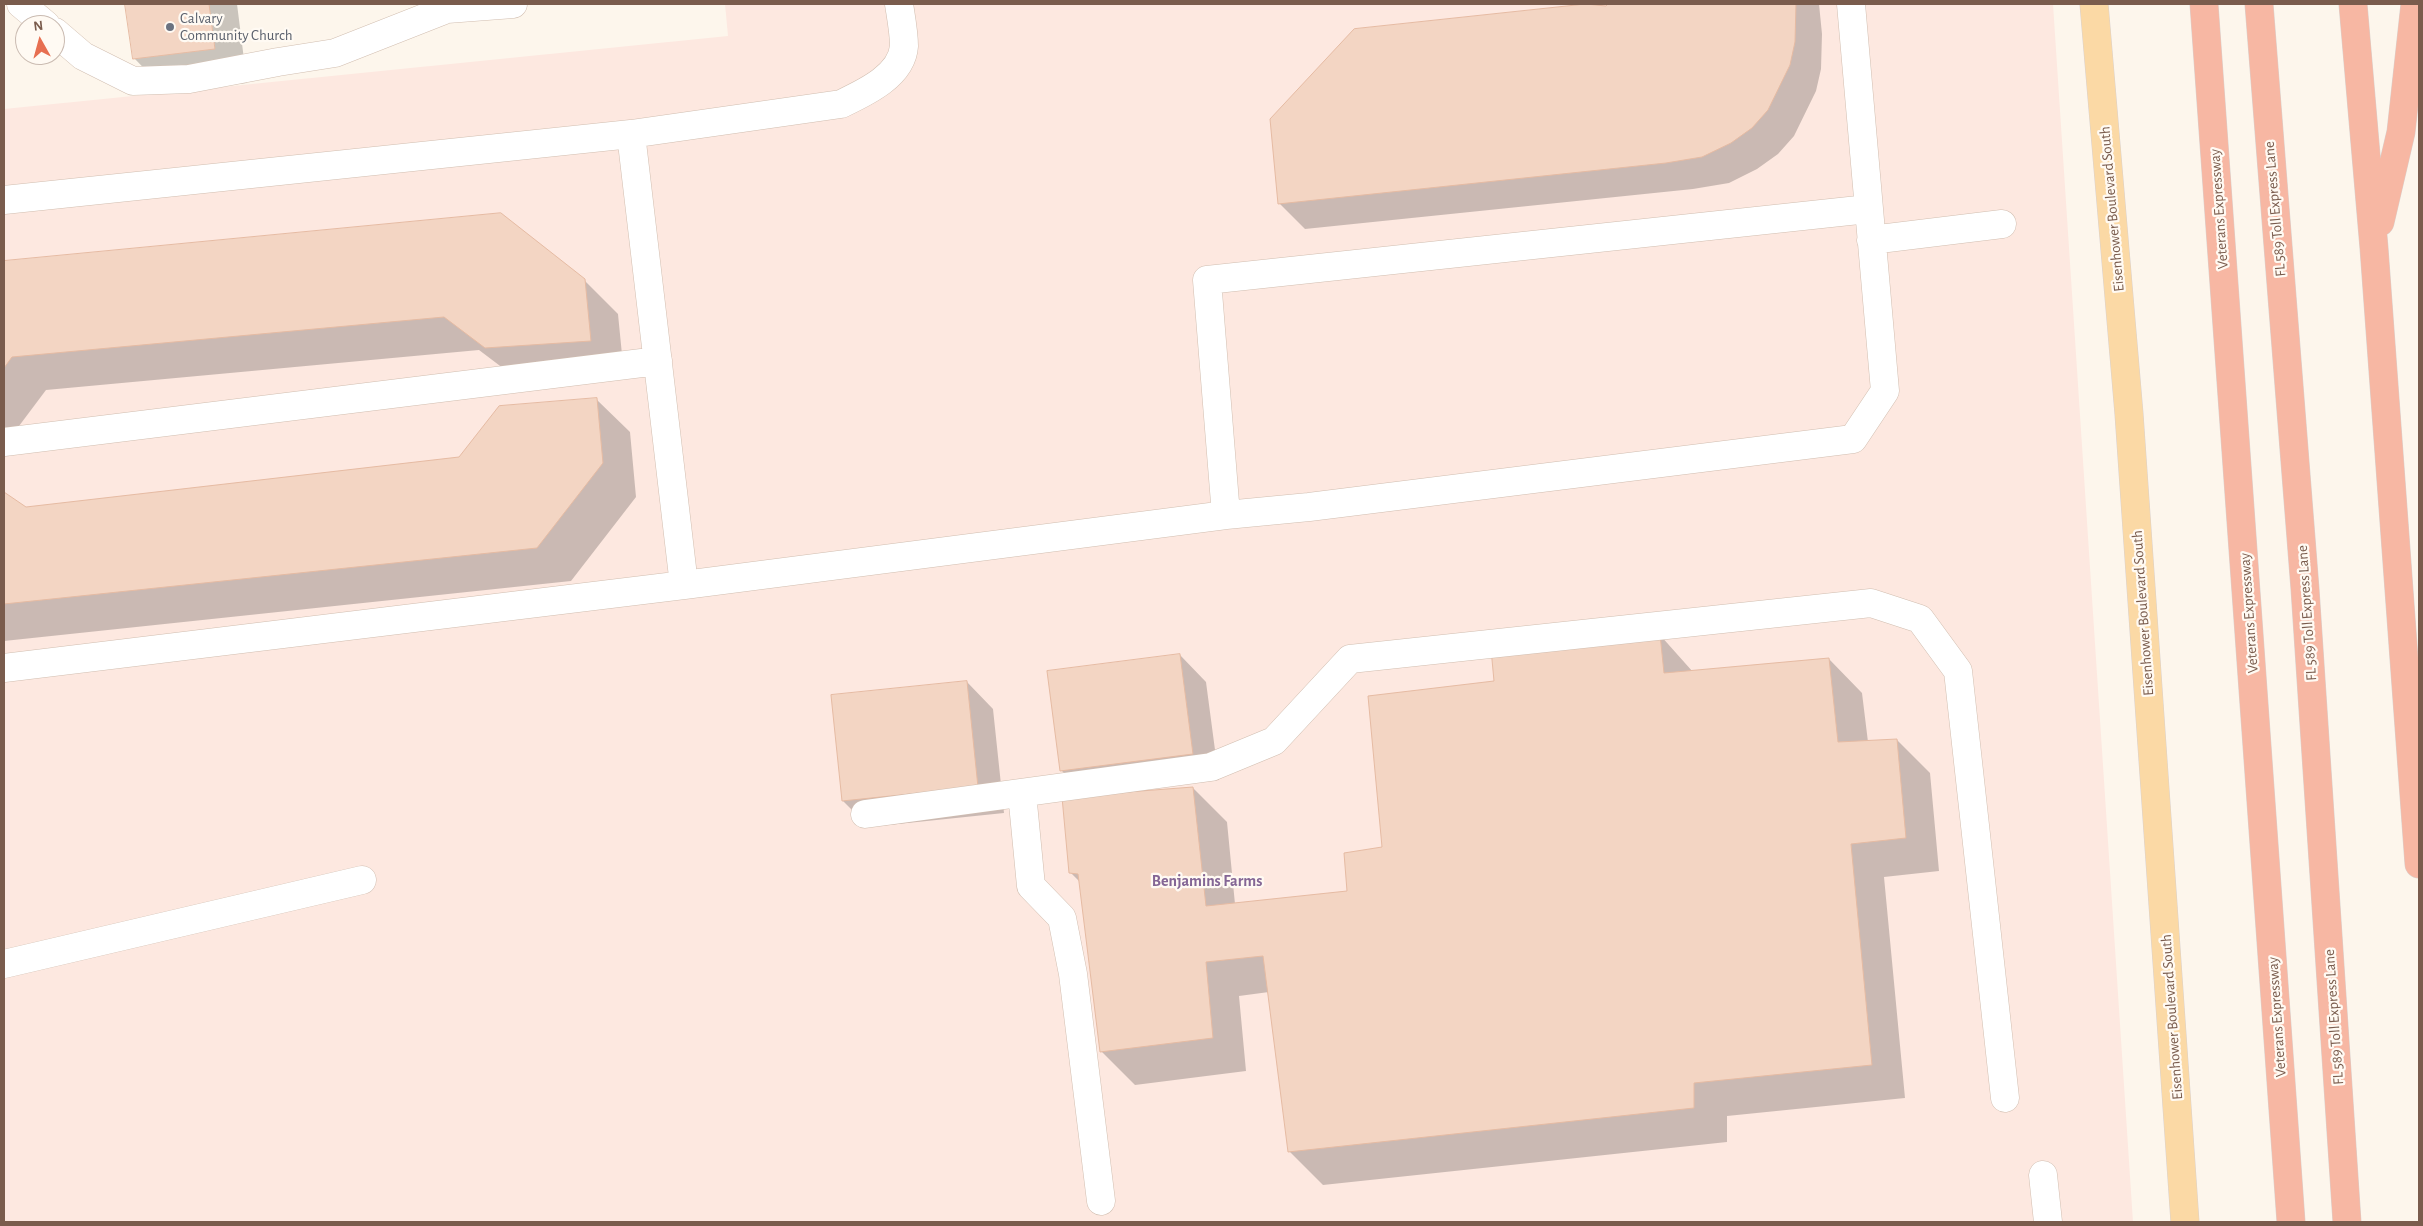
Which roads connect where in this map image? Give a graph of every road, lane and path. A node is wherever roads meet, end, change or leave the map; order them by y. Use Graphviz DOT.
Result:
graph roads {
  1 [pos="21,4"];
  2 [pos="513,4"];
  3 [pos="899,4"];
  4 [pos="1851,4"];
  5 [pos="2094,4"];
  6 [pos="2204,4"];
  7 [pos="2259,4"];
  8 [pos="2353,4"];
  9 [pos="2415,4"];
  10 [pos="34,15"];
  11 [pos="65,41"];
  12 [pos="631,134"];
  13 [pos="4,200"];
  14 [pos="1868,209"];
  15 [pos="2002,224"];
  16 [pos="1871,240"];
  17 [pos="2374,248"];
  18 [pos="658,361"];
  19 [pos="4,442"];
  20 [pos="1226,515"];
  21 [pos="684,585"];
  22 [pos="4,668"];
  23 [pos="1022,792"];
  24 [pos="865,814"];
  25 [pos="2419,864"];
  26 [pos="362,880"];
  27 [pos="4,964"];
  28 [pos="2005,1098"];
  29 [pos="2043,1175"];
  30 [pos="1101,1201"];
  31 [pos="2048,1222"];
  32 [pos="2185,1222"];
  33 [pos="2291,1222"];
  34 [pos="2347,1222"];
  1 -- 10 [label="street"];
  2 -- 11 [label="street"];
  3 -- 12 [label="street"];
  4 -- 14 [label="street"];
  5 -- 32 [label="main road, Eisenhower Boulevard South"];
  6 -- 33 [label="highway, Veterans Expressway"];
  7 -- 34 [label="highway, FL 589 Toll Express Lane"];
  8 -- 17 [label="highway"];
  9 -- 17 [label="highway"];
  12 -- 13 [label="street"];
  12 -- 18 [label="street"];
  14 -- 16 [label="street"];
  14 -- 20 [label="street"];
  15 -- 16 [label="street"];
  16 -- 20 [label="street"];
  17 -- 25 [label="highway"];
  18 -- 19 [label="street"];
  18 -- 21 [label="street"];
  20 -- 21 [label="street"];
  21 -- 22 [label="street"];
  23 -- 24 [label="street"];
  23 -- 28 [label="street"];
  23 -- 30 [label="street"];
  26 -- 27 [label="street"];
  29 -- 31 [label="street"];
}
